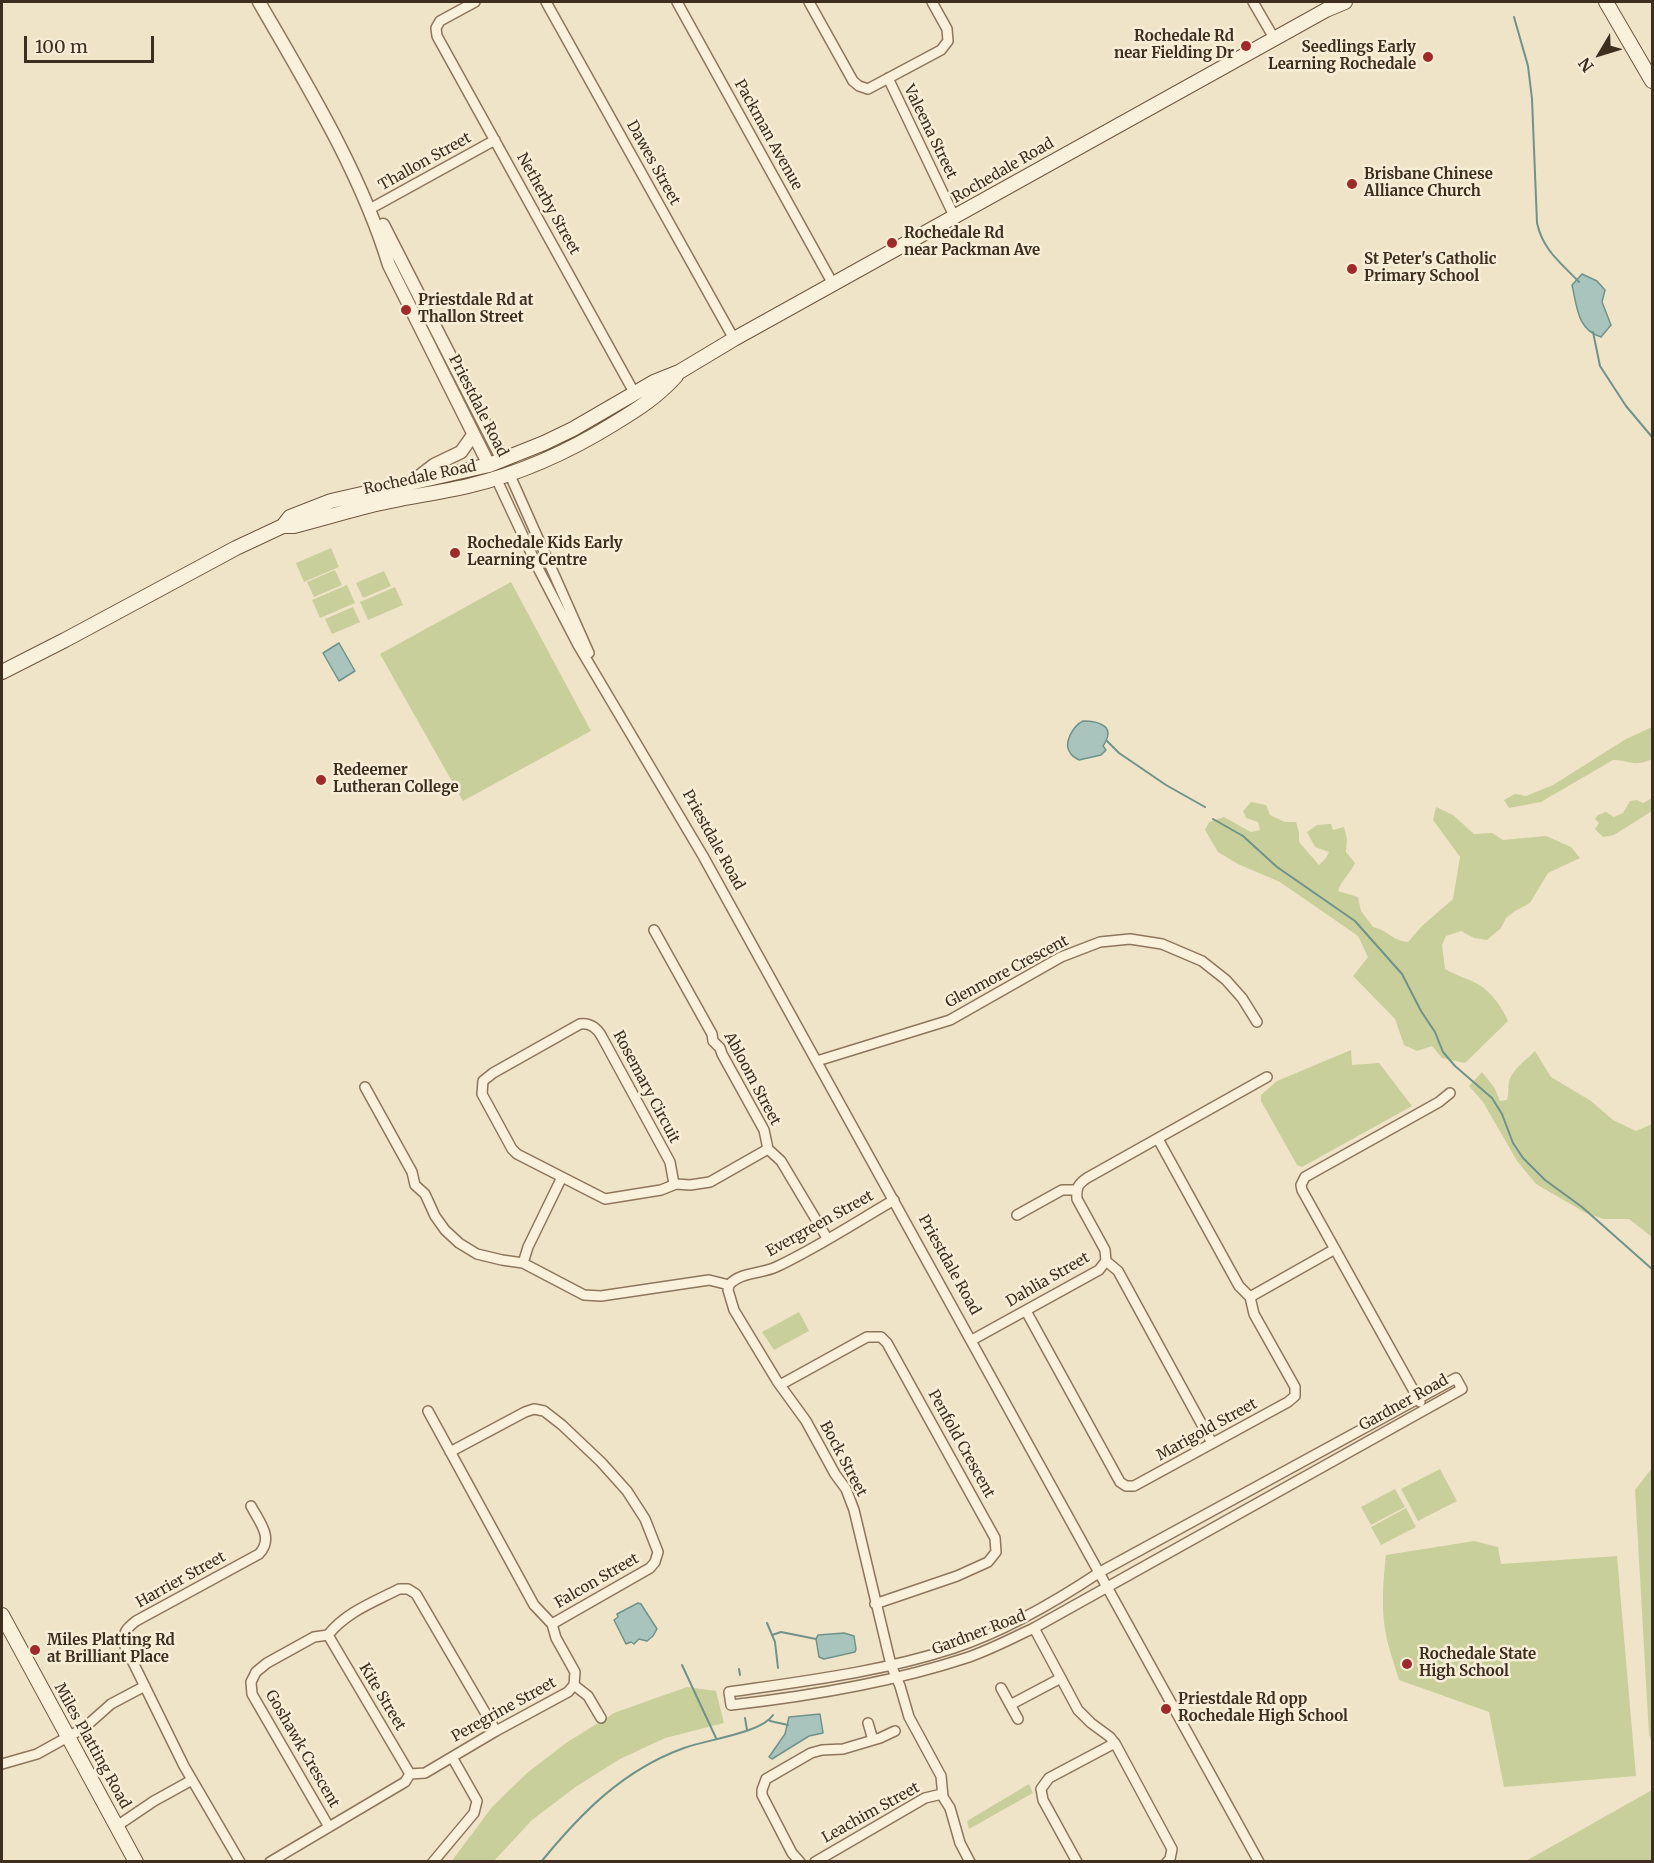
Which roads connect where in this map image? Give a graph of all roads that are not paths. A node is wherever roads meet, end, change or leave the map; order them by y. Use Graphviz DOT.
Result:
graph roads {
  1 [pos="259,2"];
  2 [pos="475,2"];
  3 [pos="546,2"];
  4 [pos="677,2"];
  5 [pos="809,2"];
  6 [pos="932,2"];
  7 [pos="1253,2"];
  8 [pos="1344,2"];
  9 [pos="1606,2"];
  10 [pos="1274,38"];
  11 [pos="888,78"];
  12 [pos="1653,81"];
  13 [pos="495,140"];
  14 [pos="371,209"];
  15 [pos="955,218"];
  16 [pos="833,284"];
  17 [pos="734,339"];
  18 [pos="680,372"];
  19 [pos="635,394"];
  20 [pos="473,435"];
  21 [pos="503,460"];
  22 [pos="489,465"];
  23 [pos="509,473"];
  24 [pos="496,478"];
  25 [pos="412,482"];
  26 [pos="283,526"];
  27 [pos="2,672"];
  28 [pos="605,688"];
  29 [pos="654,930"];
  30 [pos="1257,1022"];
  31 [pos="817,1061"];
  32 [pos="1267,1077"];
  33 [pos="365,1087"];
  34 [pos="1450,1093"];
  35 [pos="1158,1139"];
  36 [pos="768,1149"];
  37 [pos="562,1178"];
  38 [pos="674,1184"];
  39 [pos="1076,1190"];
  40 [pos="894,1200"];
  41 [pos="1017,1215"];
  42 [pos="827,1238"];
  43 [pos="1335,1249"];
  44 [pos="1106,1261"];
  45 [pos="523,1263"];
  46 [pos="729,1285"];
  47 [pos="1250,1297"];
  48 [pos="1026,1311"];
  49 [pos="972,1340"];
  50 [pos="780,1385"];
  51 [pos="1419,1399"];
  52 [pos="1424,1409"];
  53 [pos="428,1411"];
  54 [pos="1212,1443"];
  55 [pos="450,1452"];
  56 [pos="251,1506"];
  57 [pos="1100,1572"];
  58 [pos="1108,1587"];
  59 [pos="875,1604"];
  60 [pos="2,1615"];
  61 [pos="552,1624"];
  62 [pos="1034,1628"];
  63 [pos="328,1635"];
  64 [pos="891,1665"];
  65 [pos="1061,1678"];
  66 [pos="897,1679"];
  67 [pos="574,1685"];
  68 [pos="145,1686"];
  69 [pos="1001,1688"];
  70 [pos="1010,1705"];
  71 [pos="601,1718"];
  72 [pos="1018,1719"];
  73 [pos="868,1723"];
  74 [pos="496,1731"];
  75 [pos="895,1731"];
  76 [pos="68,1737"];
  77 [pos="873,1740"];
  78 [pos="1115,1743"];
  79 [pos="452,1757"];
  80 [pos="2,1764"];
  81 [pos="410,1774"];
  82 [pos="192,1780"];
  83 [pos="942,1794"];
  84 [pos="117,1826"];
  85 [pos="329,1827"];
  86 [pos="136,1862"];
  87 [pos="240,1862"];
  88 [pos="270,1862"];
  89 [pos="433,1862"];
  90 [pos="800,1862"];
  91 [pos="815,1862"];
  92 [pos="970,1862"];
  93 [pos="1077,1862"];
  94 [pos="1167,1862"];
  95 [pos="1259,1862"];
  1 -- 14 [label="street, Priestdale Road"];
  2 -- 13 [label="street, Netherby Street"];
  3 -- 17 [label="street, Dawes Street"];
  4 -- 16 [label="street, Packman Avenue"];
  5 -- 11 [label="street, Valeena Street"];
  6 -- 11 [label="street"];
  7 -- 10 [label="street"];
  8 -- 10 [label="main road, Rochedale Road"];
  9 -- 12 [label="main road"];
  10 -- 15 [label="main road, Rochedale Road"];
  11 -- 15 [label="street, Valeena Street"];
  13 -- 14 [label="street, Thallon Street"];
  13 -- 19 [label="street, Netherby Street"];
  14 -- 20 [label="street, Priestdale Road"];
  14 -- 21 [label="street, Priestdale Road"];
  15 -- 16 [label="main road, Rochedale Road"];
  16 -- 17 [label="main road, Rochedale Road"];
  17 -- 18 [label="main road, Rochedale Road"];
  18 -- 19 [label="main road, Rochedale Road"];
  18 -- 23 [label="main road, Rochedale Road"];
  19 -- 21 [label="main road, Rochedale Road"];
  20 -- 22 [label="street, Priestdale Road"];
  20 -- 25 [label="street"];
  21 -- 22 [label="main road, Rochedale Road"];
  21 -- 23 [label="main road, Priestdale Road"];
  22 -- 24 [label="main road, Priestdale Road"];
  22 -- 25 [label="main road, Rochedale Road"];
  23 -- 24 [label="main road, Rochedale Road"];
  23 -- 28 [label="street, Priestdale Road"];
  24 -- 26 [label="main road, Rochedale Road"];
  24 -- 28 [label="street, Priestdale Road"];
  25 -- 26 [label="main road, Rochedale Road"];
  26 -- 27 [label="main road, Rochedale Road"];
  28 -- 31 [label="street, Priestdale Road"];
  29 -- 36 [label="street, Abloom Street"];
  30 -- 31 [label="street, Glenmore Crescent"];
  31 -- 40 [label="street, Priestdale Road"];
  32 -- 35 [label="street"];
  33 -- 45 [label="street"];
  34 -- 43 [label="street"];
  35 -- 39 [label="street"];
  35 -- 47 [label="street"];
  36 -- 38 [label="street, Rosemary Circuit"];
  36 -- 42 [label="street, Abloom Street"];
  37 -- 38 [label="street, Rosemary Circuit"];
  37 -- 38 [label="street, Rosemary Circuit"];
  37 -- 45 [label="street"];
  39 -- 41 [label="street"];
  39 -- 44 [label="street"];
  40 -- 42 [label="street, Evergreen Street"];
  40 -- 49 [label="street, Priestdale Road"];
  42 -- 46 [label="street, Evergreen Street"];
  43 -- 47 [label="street"];
  43 -- 51 [label="street"];
  44 -- 48 [label="street, Dahlia Street"];
  44 -- 54 [label="street"];
  45 -- 46 [label="street"];
  46 -- 50 [label="street, Bock Street"];
  47 -- 54 [label="street, Marigold Street"];
  48 -- 49 [label="street, Dahlia Street"];
  48 -- 54 [label="street, Marigold Street"];
  49 -- 57 [label="street, Priestdale Road"];
  50 -- 59 [label="street, Bock Street"];
  50 -- 59 [label="street, Penfold Crescent"];
  51 -- 52 [label="street"];
  51 -- 52 [label="street, Gardner Road"];
  51 -- 57 [label="street, Gardner Road"];
  52 -- 58 [label="street, Gardner Road"];
  53 -- 55 [label="street, Peregrine Street"];
  55 -- 61 [label="street, Peregrine Street"];
  55 -- 61 [label="street, Falcon Street"];
  56 -- 68 [label="street, Harrier Street"];
  57 -- 58 [label="street, Priestdale Road"];
  57 -- 64 [label="street, Gardner Road"];
  58 -- 62 [label="street, Gardner Road"];
  58 -- 95 [label="street, Priestdale Road"];
  59 -- 64 [label="street, Bock Street"];
  60 -- 76 [label="main road, Miles Platting Road"];
  61 -- 67 [label="street, Peregrine Street"];
  62 -- 65 [label="street"];
  62 -- 66 [label="street, Gardner Road"];
  63 -- 74 [label="street, Goshawk Crescent"];
  63 -- 81 [label="street, Kite Street"];
  63 -- 85 [label="street, Goshawk Crescent"];
  64 -- 66 [label="street, Bock Street"];
  64 -- 66 [label="street, Gardner Road"];
  65 -- 70 [label="street"];
  65 -- 78 [label="street"];
  66 -- 83 [label="street, Bock Street"];
  67 -- 71 [label="street"];
  67 -- 74 [label="street, Peregrine Street"];
  68 -- 76 [label="street"];
  68 -- 82 [label="street, Harrier Street"];
  69 -- 70 [label="street"];
  70 -- 72 [label="street"];
  73 -- 77 [label="street"];
  74 -- 79 [label="street, Peregrine Street"];
  75 -- 77 [label="street"];
  76 -- 80 [label="street"];
  76 -- 84 [label="main road, Miles Platting Road"];
  77 -- 90 [label="street"];
  78 -- 93 [label="street"];
  78 -- 94 [label="street"];
  79 -- 81 [label="street, Peregrine Street"];
  79 -- 89 [label="street"];
  81 -- 85 [label="street, Peregrine Street"];
  82 -- 84 [label="street"];
  82 -- 87 [label="street, Harrier Street"];
  83 -- 91 [label="street, Leachim Street"];
  83 -- 92 [label="street, Bock Street"];
  84 -- 86 [label="main road, Miles Platting Road"];
  85 -- 88 [label="street, Peregrine Street"];
}
